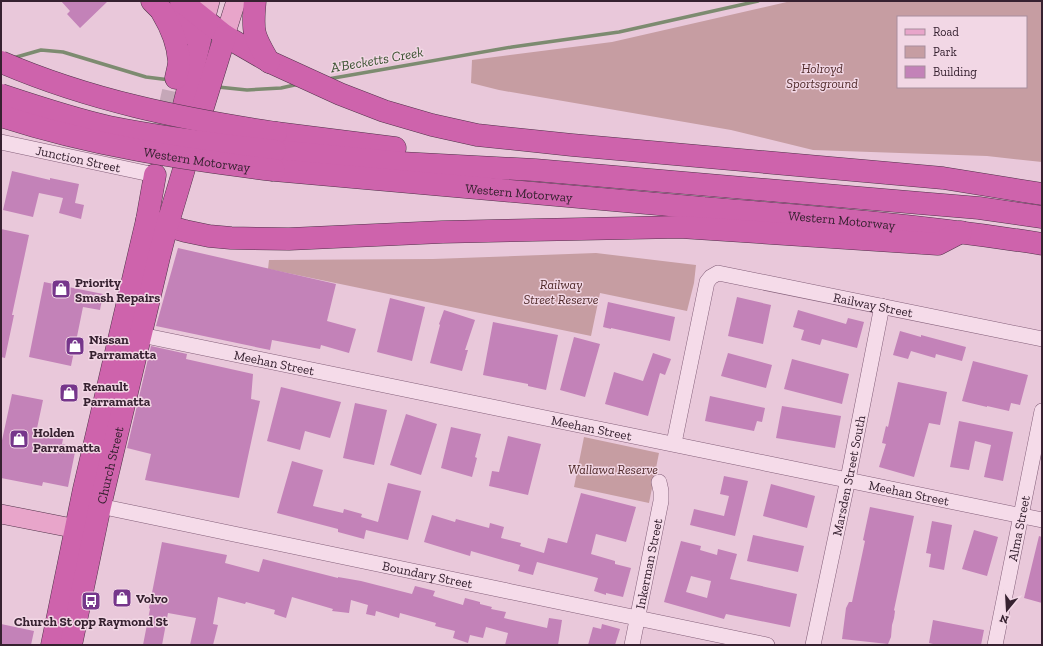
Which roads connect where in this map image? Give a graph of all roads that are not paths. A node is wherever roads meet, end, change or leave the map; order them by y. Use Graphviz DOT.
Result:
graph roads {
  1 [pos="181,1"];
  2 [pos="236,1"];
  3 [pos="255,1"];
  4 [pos="156,5"];
  5 [pos="198,33"];
  6 [pos="222,45"];
  7 [pos="1,62"];
  8 [pos="270,62"];
  9 [pos="176,78"];
  10 [pos="1,95"];
  11 [pos="1,116"];
  12 [pos="1,142"];
  13 [pos="275,151"];
  14 [pos="184,170"];
  15 [pos="155,175"];
  16 [pos="1042,194"];
  17 [pos="1042,217"];
  18 [pos="157,223"];
  19 [pos="961,232"];
  20 [pos="1042,244"];
  21 [pos="882,306"];
  22 [pos="141,335"];
  23 [pos="1042,339"];
  24 [pos="1042,411"];
  25 [pos="674,443"];
  26 [pos="848,479"];
  27 [pos="659,482"];
  28 [pos="84,490"];
  29 [pos="107,507"];
  30 [pos="1,514"];
  31 [pos="1021,516"];
  32 [pos="1042,520"];
  33 [pos="86,528"];
  34 [pos="638,617"];
  35 [pos="52,645"];
  36 [pos="71,645"];
  37 [pos="632,645"];
  38 [pos="767,645"];
  39 [pos="812,645"];
  40 [pos="996,645"];
  1 -- 5 [label="highway"];
  2 -- 6 [label="main road"];
  3 -- 8 [label="highway"];
  4 -- 5 [label="highway"];
  5 -- 6 [label="highway"];
  5 -- 6 [label="highway"];
  5 -- 9 [label="highway"];
  6 -- 8 [label="highway"];
  7 -- 13 [label="highway, Western Motorway, bridge"];
  8 -- 16 [label="highway"];
  10 -- 13 [label="highway, Western Motorway, bridge"];
  11 -- 13 [label="highway, Western Motorway, bridge"];
  12 -- 15 [label="street, Junction Street"];
  13 -- 17 [label="highway, Western Motorway"];
  13 -- 19 [label="highway, Western Motorway"];
  14 -- 18 [label="highway, Church Street"];
  15 -- 18 [label="highway, Church Street"];
  18 -- 19 [label="highway"];
  18 -- 22 [label="highway, Church Street"];
  18 -- 28 [label="highway, Church Street"];
  19 -- 20 [label="highway, Western Motorway"];
  21 -- 23 [label="street, Railway Street"];
  21 -- 25 [label="street, Railway Street"];
  21 -- 26 [label="street, Marsden Street South"];
  22 -- 25 [label="street, Meehan Street"];
  22 -- 29 [label="highway, Church Street"];
  24 -- 31 [label="street, Alma Street"];
  25 -- 26 [label="street, Meehan Street"];
  26 -- 31 [label="street, Meehan Street"];
  26 -- 39 [label="street, Marsden Street South"];
  27 -- 34 [label="street, Inkerman Street"];
  28 -- 29 [label="street"];
  28 -- 33 [label="highway, Church Street"];
  29 -- 33 [label="highway, Church Street"];
  29 -- 34 [label="street, Boundary Street"];
  30 -- 33 [label="main road"];
  31 -- 32 [label="street, Meehan Street"];
  31 -- 40 [label="street, Alma Street"];
  33 -- 35 [label="highway, Church Street"];
  33 -- 36 [label="highway, Church Street"];
  34 -- 37 [label="street, Inkerman Street"];
  34 -- 38 [label="street, Boundary Street"];
}
